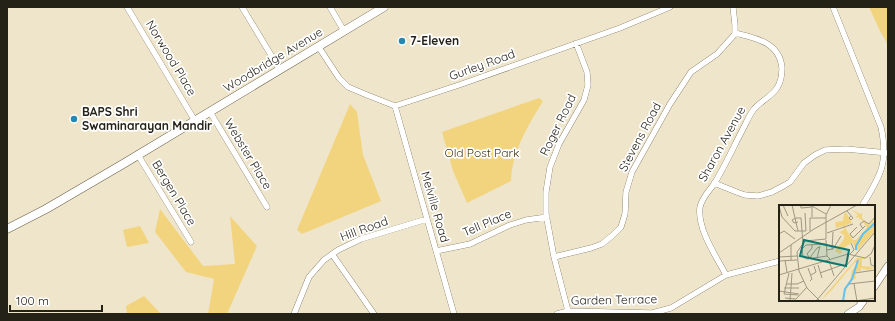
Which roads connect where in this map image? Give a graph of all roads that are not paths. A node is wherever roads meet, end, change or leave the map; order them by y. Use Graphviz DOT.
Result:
graph roads {
  1 [pos="127,7"];
  2 [pos="242,7"];
  3 [pos="330,7"];
  4 [pos="384,7"];
  5 [pos="670,7"];
  6 [pos="733,7"];
  7 [pos="833,7"];
  8 [pos="344,31"];
  9 [pos="735,33"];
  10 [pos="576,43"];
  11 [pos="318,46"];
  12 [pos="280,70"];
  13 [pos="395,106"];
  14 [pos="210,112"];
  15 [pos="195,121"];
  16 [pos="886,153"];
  17 [pos="138,155"];
  18 [pos="714,183"];
  19 [pos="863,205"];
  20 [pos="268,207"];
  21 [pos="546,217"];
  22 [pos="427,219"];
  23 [pos="7,229"];
  24 [pos="191,242"];
  25 [pos="436,251"];
  26 [pos="332,254"];
  27 [pos="554,257"];
  28 [pos="779,261"];
  29 [pos="888,266"];
  30 [pos="726,275"];
  31 [pos="875,286"];
  32 [pos="863,301"];
  33 [pos="568,311"];
  34 [pos="669,311"];
  35 [pos="655,313"];
  36 [pos="294,314"];
  37 [pos="374,314"];
  38 [pos="454,314"];
  39 [pos="557,314"];
  40 [pos="848,314"];
  1 -- 15 [label="street, Norwood Place"];
  2 -- 12 [label="street"];
  3 -- 8 [label="street"];
  4 -- 8 [label="main road, Woodbridge Avenue"];
  5 -- 10 [label="street, Gurley Road"];
  6 -- 9 [label="street"];
  7 -- 16 [label="street"];
  8 -- 11 [label="main road, Woodbridge Avenue"];
  9 -- 18 [label="street, Sharon Avenue"];
  9 -- 27 [label="street, Stevens Road"];
  10 -- 13 [label="street, Gurley Road"];
  10 -- 21 [label="street, Roger Road"];
  11 -- 12 [label="main road, Woodbridge Avenue"];
  11 -- 13 [label="street"];
  12 -- 14 [label="main road, Woodbridge Avenue"];
  13 -- 22 [label="street, Melville Road"];
  14 -- 15 [label="main road, Woodbridge Avenue"];
  14 -- 20 [label="street, Webster Place"];
  15 -- 17 [label="main road, Woodbridge Avenue"];
  16 -- 18 [label="street"];
  16 -- 19 [label="street"];
  17 -- 23 [label="main road, Woodbridge Avenue"];
  17 -- 24 [label="street, Bergen Place"];
  18 -- 30 [label="street, Sharon Avenue"];
  21 -- 25 [label="street, Tell Place"];
  21 -- 27 [label="street, Roger Road"];
  22 -- 25 [label="street, Melville Road"];
  22 -- 26 [label="street, Hill Road"];
  25 -- 38 [label="street, Melville Road"];
  26 -- 36 [label="street, Hill Road"];
  26 -- 37 [label="street"];
  27 -- 33 [label="street, Roger Road"];
  28 -- 30 [label="street, Garden Terrace"];
  29 -- 31 [label="street"];
  30 -- 34 [label="street, Garden Terrace"];
  32 -- 40 [label="street"];
  33 -- 35 [label="street, Garden Terrace"];
  33 -- 39 [label="street, Garden Terrace"];
  34 -- 35 [label="street, Garden Terrace"];
}
